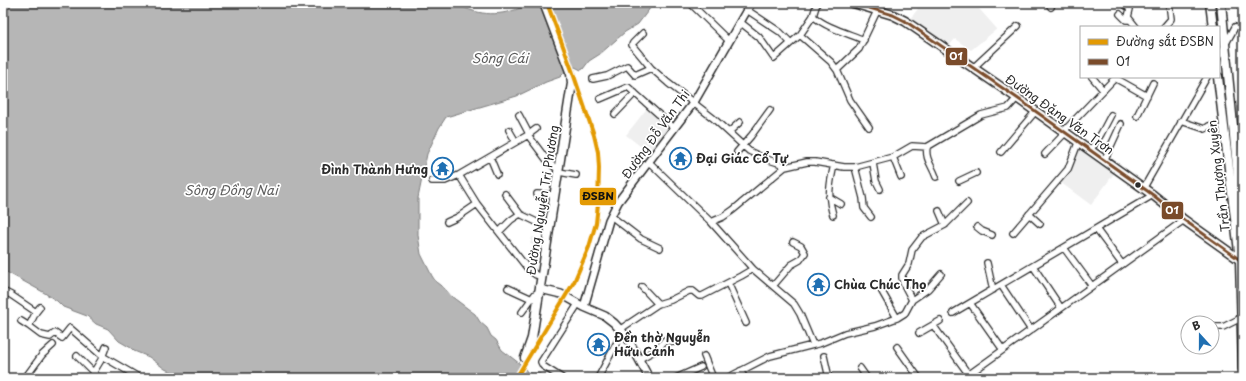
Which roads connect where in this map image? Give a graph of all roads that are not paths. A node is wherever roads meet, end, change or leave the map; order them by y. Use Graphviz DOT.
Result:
graph roads {
  1 [pos="544,3"];
  2 [pos="690,3"];
  3 [pos="817,3"];
  4 [pos="853,3"];
  5 [pos="1123,3"];
  6 [pos="1169,3"];
  7 [pos="1210,3"];
  8 [pos="1220,3"];
  9 [pos="748,6"];
  10 [pos="871,6"];
  11 [pos="877,11"];
  12 [pos="1120,14"];
  13 [pos="813,16"];
  14 [pos="1130,20"];
  15 [pos="740,22"];
  16 [pos="1018,26"];
  17 [pos="1135,26"];
  18 [pos="1165,26"];
  19 [pos="1212,26"];
  20 [pos="1235,27"];
  21 [pos="643,33"];
  22 [pos="800,35"];
  23 [pos="864,40"];
  24 [pos="729,42"];
  25 [pos="791,43"];
  26 [pos="1224,46"];
  27 [pos="1220,54"];
  28 [pos="651,68"];
  29 [pos="973,68"];
  30 [pos="837,70"];
  31 [pos="1093,78"];
  32 [pos="1114,78"];
  33 [pos="1117,78"];
  34 [pos="1206,78"];
  35 [pos="1218,78"];
  36 [pos="593,79"];
  37 [pos="1153,83"];
  38 [pos="1103,90"];
  39 [pos="635,93"];
  40 [pos="1147,96"];
  41 [pos="1017,98"];
  42 [pos="600,99"];
  43 [pos="694,102"];
  44 [pos="770,110"];
  45 [pos="1035,112"];
  46 [pos="615,114"];
  47 [pos="520,115"];
  48 [pos="1111,115"];
  49 [pos="1137,116"];
  50 [pos="1182,121"];
  51 [pos="740,122"];
  52 [pos="1121,124"];
  53 [pos="1209,126"];
  54 [pos="869,127"];
  55 [pos="674,128"];
  56 [pos="536,129"];
  57 [pos="509,130"];
  58 [pos="729,132"];
  59 [pos="1064,133"];
  60 [pos="529,134"];
  61 [pos="516,142"];
  62 [pos="1078,143"];
  63 [pos="743,146"];
  64 [pos="927,147"];
  65 [pos="1090,151"];
  66 [pos="737,152"];
  67 [pos="1001,152"];
  68 [pos="1045,154"];
  69 [pos="490,157"];
  70 [pos="893,157"];
  71 [pos="1104,161"];
  72 [pos="648,162"];
  73 [pos="874,163"];
  74 [pos="834,165"];
  75 [pos="785,167"];
  76 [pos="855,167"];
  77 [pos="559,171"];
  78 [pos="976,172"];
  79 [pos="498,174"];
  80 [pos="459,175"];
  81 [pos="576,175"];
  82 [pos="901,177"];
  83 [pos="936,177"];
  84 [pos="432,181"];
  85 [pos="959,181"];
  86 [pos="880,188"];
  87 [pos="1143,188"];
  88 [pos="505,194"];
  89 [pos="537,194"];
  90 [pos="1153,195"];
  91 [pos="555,196"];
  92 [pos="829,197"];
  93 [pos="967,203"];
  94 [pos="477,204"];
  95 [pos="841,204"];
  96 [pos="939,211"];
  97 [pos="520,214"];
  98 [pos="1029,214"];
  99 [pos="833,215"];
  100 [pos="611,216"];
  101 [pos="871,217"];
  102 [pos="1184,220"];
  103 [pos="447,222"];
  104 [pos="711,222"];
  105 [pos="1040,224"];
  106 [pos="945,225"];
  107 [pos="977,226"];
  108 [pos="1243,227"];
  109 [pos="550,228"];
  110 [pos="1096,229"];
  111 [pos="499,232"];
  112 [pos="1013,233"];
  113 [pos="992,235"];
  114 [pos="794,242"];
  115 [pos="660,248"];
  116 [pos="1064,248"];
  117 [pos="1241,261"];
  118 [pos="987,263"];
  119 [pos="1122,264"];
  120 [pos="1033,266"];
  121 [pos="753,269"];
  122 [pos="941,274"];
  123 [pos="542,276"];
  124 [pos="728,283"];
  125 [pos="1001,285"];
  126 [pos="773,286"];
  127 [pos="1092,286"];
  128 [pos="642,287"];
  129 [pos="508,288"];
  130 [pos="881,290"];
  131 [pos="993,290"];
  132 [pos="3,291"];
  133 [pos="539,291"];
  134 [pos="532,299"];
  135 [pos="912,300"];
  136 [pos="970,303"];
  137 [pos="658,304"];
  138 [pos="581,306"];
  139 [pos="1062,308"];
  140 [pos="522,312"];
  141 [pos="953,314"];
  142 [pos="897,318"];
  143 [pos="1241,318"];
  144 [pos="22,321"];
  145 [pos="940,321"];
  146 [pos="746,323"];
  147 [pos="933,325"];
  148 [pos="28,326"];
  149 [pos="1220,327"];
  150 [pos="623,330"];
  151 [pos="1031,330"];
  152 [pos="919,333"];
  153 [pos="674,342"];
  154 [pos="53,345"];
  155 [pos="813,345"];
  156 [pos="897,346"];
  157 [pos="106,347"];
  158 [pos="1003,350"];
  159 [pos="77,356"];
  160 [pos="102,356"];
  161 [pos="704,356"];
  162 [pos="824,356"];
  163 [pos="524,357"];
  164 [pos="639,359"];
  165 [pos="701,367"];
  166 [pos="860,368"];
  167 [pos="1243,369"];
  168 [pos="740,371"];
  169 [pos="92,376"];
  170 [pos="966,376"];
  171 [pos="25,378"];
  172 [pos="99,378"];
  173 [pos="140,378"];
  174 [pos="562,378"];
  175 [pos="598,378"];
  176 [pos="649,378"];
  177 [pos="676,378"];
  178 [pos="714,378"];
  179 [pos="727,378"];
  180 [pos="745,378"];
  181 [pos="829,378"];
  182 [pos="867,378"];
  183 [pos="919,378"];
  1 -- 77 [label="main road, Đường Nguyễn Tri Phương"];
  2 -- 24 [label="street"];
  3 -- 13 [label="street"];
  4 -- 10 [label="main road, Đường Đặng Văn Trơn"];
  5 -- 14 [label="street"];
  6 -- 18 [label="street"];
  7 -- 19 [label="main road"];
  8 -- 26 [label="main road, Trần Thượng Xuyên"];
  9 -- 15 [label="street, Đường Đỗ Văn Thi"];
  9 -- 25 [label="street"];
  10 -- 11 [label="main road, Đường Đặng Văn Trơn"];
  11 -- 23 [label="street"];
  11 -- 29 [label="main road, Đường Đặng Văn Trơn"];
  12 -- 14 [label="street"];
  13 -- 22 [label="street"];
  13 -- 23 [label="street"];
  14 -- 17 [label="street"];
  15 -- 24 [label="street, Đường Đỗ Văn Thi"];
  15 -- 25 [label="street"];
  16 -- 29 [label="street"];
  20 -- 26 [label="street"];
  21 -- 28 [label="street"];
  22 -- 25 [label="street"];
  22 -- 30 [label="street"];
  23 -- 30 [label="street"];
  24 -- 43 [label="street, Đường Đỗ Văn Thi"];
  26 -- 27 [label="street"];
  26 -- 108 [label="main road, Trần Thượng Xuyên"];
  28 -- 36 [label="street"];
  28 -- 43 [label="street"];
  29 -- 41 [label="main road, Đường Đặng Văn Trơn"];
  30 -- 54 [label="street"];
  31 -- 38 [label="street"];
  32 -- 38 [label="street"];
  33 -- 40 [label="street"];
  34 -- 50 [label="street"];
  35 -- 117 [label="main road, Trần Thượng Xuyên"];
  37 -- 40 [label="street"];
  38 -- 59 [label="street"];
  39 -- 42 [label="street"];
  39 -- 46 [label="street"];
  39 -- 55 [label="street"];
  40 -- 49 [label="street"];
  41 -- 45 [label="main road, Đường Đặng Văn Trơn"];
  41 -- 64 [label="street"];
  43 -- 55 [label="street, Đường Đỗ Văn Thi"];
  43 -- 58 [label="street"];
  44 -- 63 [label="street"];
  45 -- 59 [label="main road, Đường Đặng Văn Trơn"];
  45 -- 67 [label="street"];
  47 -- 60 [label="street"];
  48 -- 65 [label="street"];
  50 -- 53 [label="street"];
  50 -- 87 [label="street"];
  51 -- 58 [label="street"];
  52 -- 71 [label="street"];
  55 -- 72 [label="street, Đường Đỗ Văn Thi"];
  56 -- 60 [label="street"];
  57 -- 61 [label="street"];
  58 -- 63 [label="street"];
  59 -- 62 [label="main road, Đường Đặng Văn Trơn"];
  59 -- 68 [label="street"];
  60 -- 61 [label="street"];
  60 -- 77 [label="street"];
  61 -- 69 [label="street"];
  62 -- 65 [label="main road, Đường Đặng Văn Trơn"];
  62 -- 98 [label="street"];
  63 -- 66 [label="street"];
  63 -- 75 [label="street"];
  64 -- 70 [label="street"];
  64 -- 83 [label="street"];
  65 -- 71 [label="main road, Đường Đặng Văn Trơn"];
  69 -- 79 [label="street"];
  69 -- 80 [label="street"];
  70 -- 73 [label="street"];
  70 -- 82 [label="street"];
  71 -- 87 [label="main road, Đường Đặng Văn Trơn"];
  72 -- 100 [label="street, Đường Đỗ Văn Thi"];
  72 -- 104 [label="street"];
  73 -- 76 [label="street"];
  73 -- 86 [label="street"];
  74 -- 75 [label="street"];
  74 -- 76 [label="street"];
  74 -- 92 [label="street"];
  75 -- 104 [label="street"];
  76 -- 101 [label="street"];
  77 -- 81 [label="street"];
  77 -- 91 [label="main road, Đường Nguyễn Tri Phương"];
  78 -- 85 [label="street"];
  80 -- 84 [label="street"];
  80 -- 94 [label="street"];
  87 -- 90 [label="main road, Đường Đặng Văn Trơn"];
  88 -- 97 [label="street"];
  89 -- 91 [label="street"];
  90 -- 102 [label="main road, Đường Đặng Văn Trơn"];
  90 -- 110 [label="street"];
  91 -- 109 [label="main road, Đường Nguyễn Tri Phương"];
  92 -- 95 [label="street"];
  92 -- 99 [label="street"];
  93 -- 106 [label="street"];
  94 -- 103 [label="street"];
  94 -- 111 [label="street"];
  96 -- 106 [label="street"];
  97 -- 109 [label="street"];
  97 -- 111 [label="street"];
  98 -- 105 [label="street"];
  98 -- 112 [label="street"];
  100 -- 115 [label="street"];
  100 -- 138 [label="street, Đường Đỗ Văn Thi"];
  102 -- 117 [label="main road, Đường Đặng Văn Trơn"];
  102 -- 119 [label="street"];
  104 -- 121 [label="street"];
  106 -- 135 [label="street"];
  107 -- 113 [label="street"];
  109 -- 123 [label="main road, Đường Nguyễn Tri Phương"];
  110 -- 116 [label="street"];
  110 -- 119 [label="street"];
  111 -- 123 [label="street"];
  114 -- 126 [label="street"];
  116 -- 120 [label="street"];
  116 -- 127 [label="street"];
  117 -- 143 [label="main road, Trần Thượng Xuyên"];
  118 -- 131 [label="street"];
  119 -- 127 [label="street"];
  120 -- 125 [label="street"];
  120 -- 139 [label="street"];
  121 -- 124 [label="street"];
  121 -- 126 [label="street"];
  122 -- 135 [label="street"];
  123 -- 133 [label="main road, Đường Nguyễn Tri Phương"];
  124 -- 137 [label="street"];
  124 -- 146 [label="street"];
  125 -- 131 [label="street"];
  125 -- 151 [label="street"];
  126 -- 155 [label="street"];
  127 -- 139 [label="street"];
  128 -- 137 [label="street"];
  129 -- 134 [label="street"];
  130 -- 142 [label="street"];
  131 -- 136 [label="street"];
  132 -- 148 [label="street"];
  133 -- 134 [label="street"];
  133 -- 138 [label="street"];
  133 -- 163 [label="main road, Đường Nguyễn Tri Phương"];
  134 -- 140 [label="street"];
  135 -- 142 [label="street"];
  136 -- 141 [label="street"];
  136 -- 158 [label="street"];
  137 -- 150 [label="street"];
  138 -- 150 [label="street"];
  138 -- 174 [label="street"];
  139 -- 151 [label="street"];
  142 -- 155 [label="street"];
  143 -- 149 [label="street"];
  143 -- 167 [label="main road, Trần Thượng Xuyên"];
  144 -- 148 [label="street"];
  145 -- 147 [label="street"];
  147 -- 152 [label="street"];
  147 -- 170 [label="street"];
  148 -- 160 [label="street"];
  150 -- 164 [label="street"];
  150 -- 175 [label="street"];
  151 -- 158 [label="street"];
  153 -- 164 [label="street"];
  154 -- 171 [label="street"];
  155 -- 168 [label="street"];
  156 -- 183 [label="street"];
  157 -- 160 [label="street"];
  158 -- 170 [label="street"];
  159 -- 169 [label="street"];
  160 -- 169 [label="street"];
  160 -- 173 [label="street"];
  161 -- 178 [label="street"];
  162 -- 181 [label="street"];
  164 -- 176 [label="street"];
  165 -- 177 [label="street"];
  166 -- 182 [label="street"];
  168 -- 179 [label="street"];
  168 -- 180 [label="street"];
  169 -- 172 [label="street"];
}
